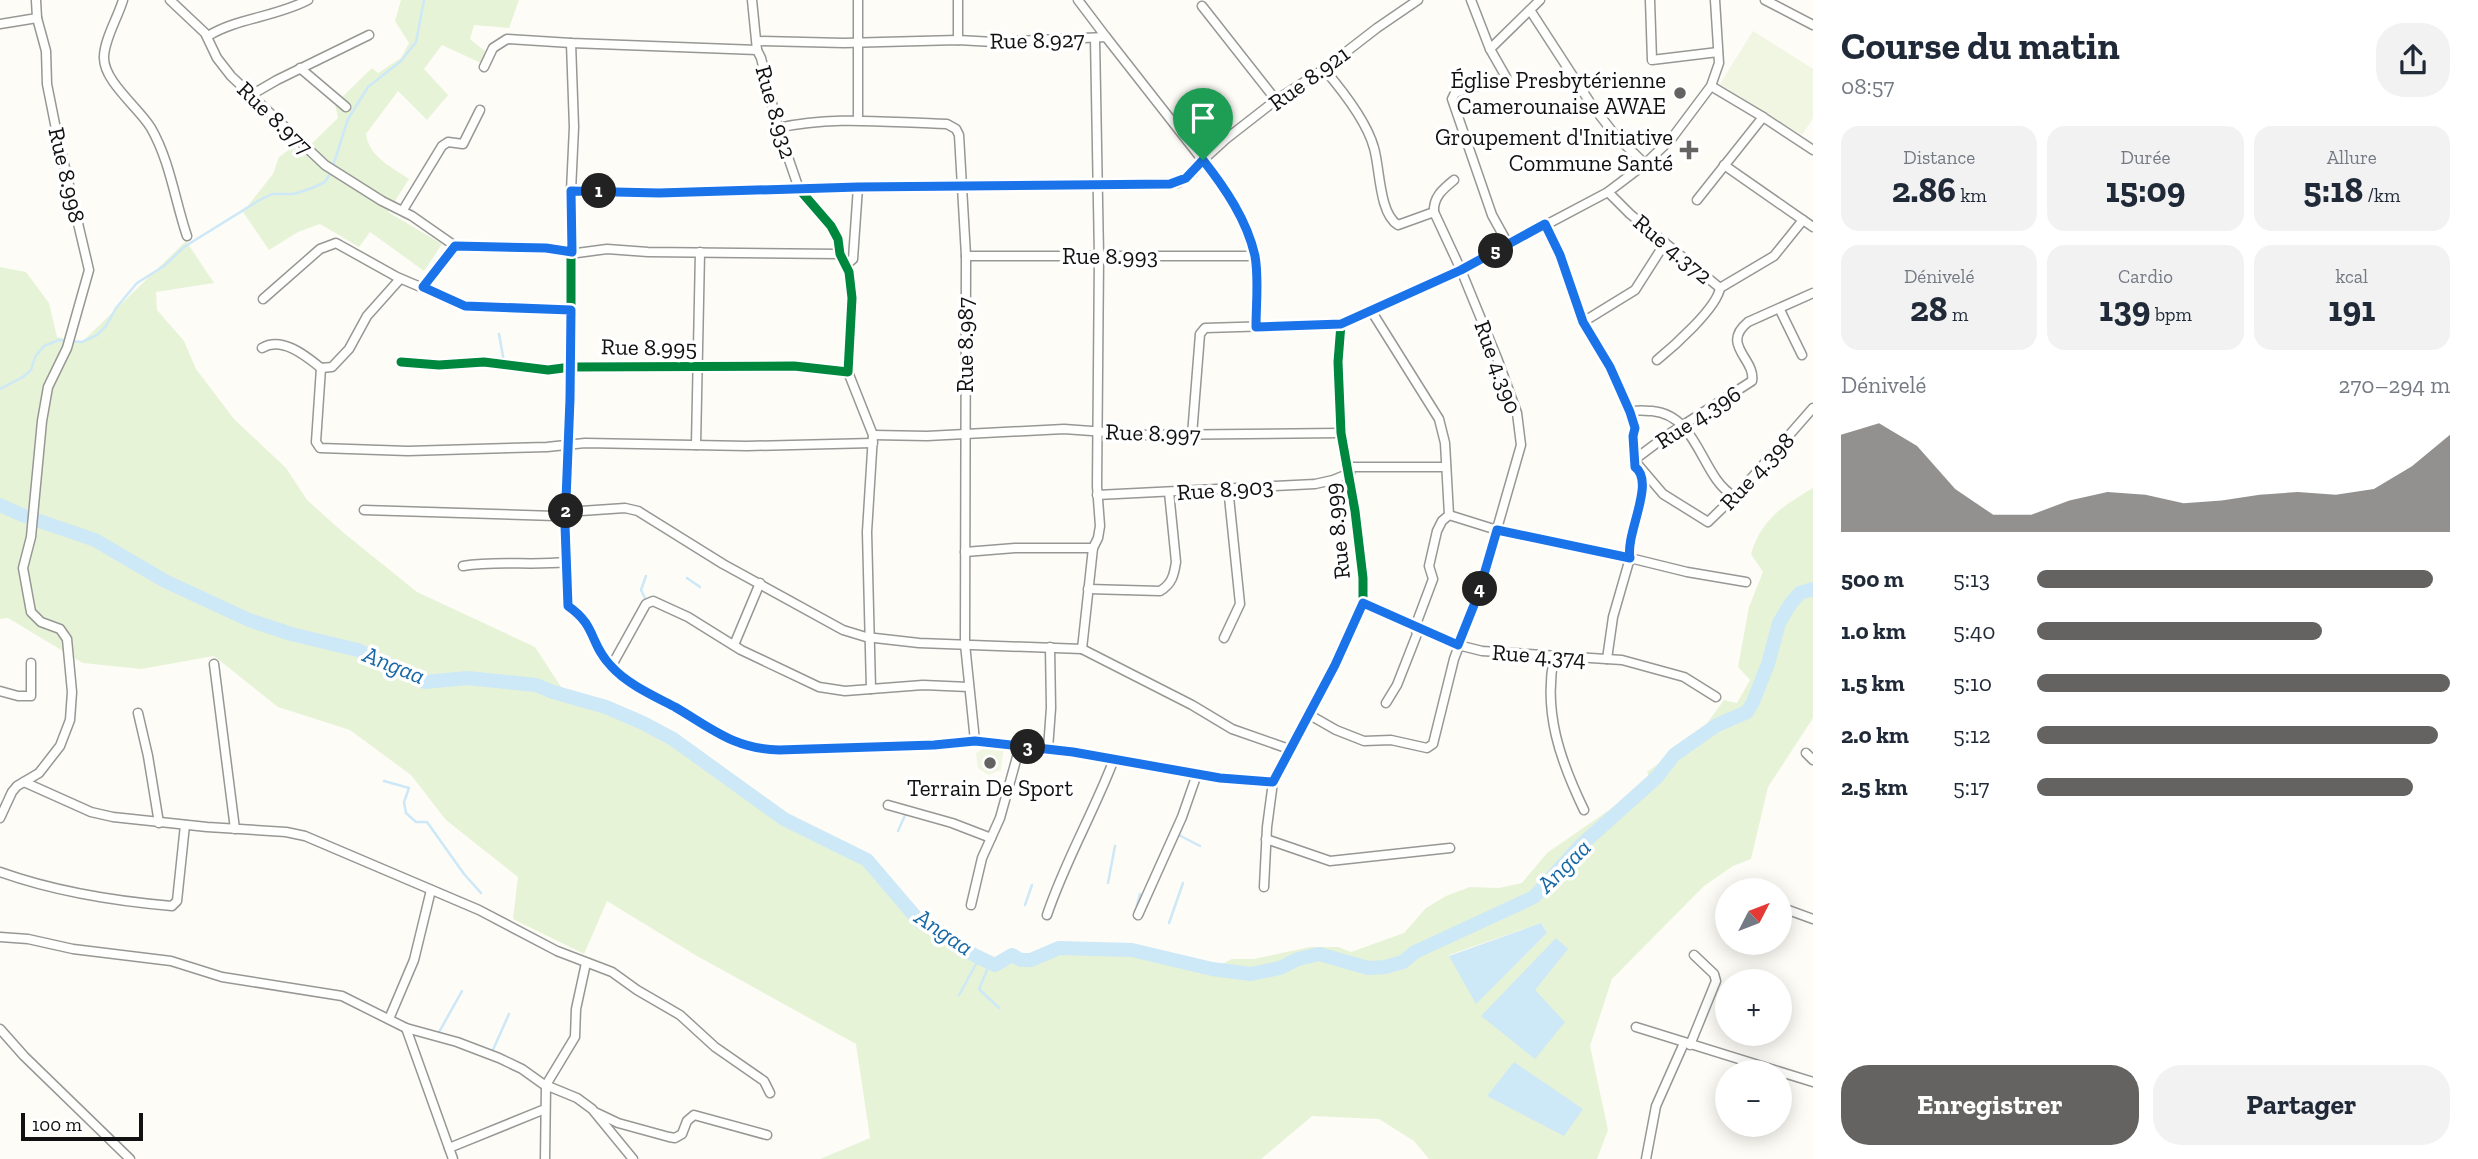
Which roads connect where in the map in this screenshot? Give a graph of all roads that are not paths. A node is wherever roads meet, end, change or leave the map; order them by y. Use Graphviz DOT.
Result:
graph roads {
  1 [pos="36,0"];
  2 [pos="123,0"];
  3 [pos="170,0"];
  4 [pos="308,0"];
  5 [pos="752,0"];
  6 [pos="858,0"];
  7 [pos="958,0"];
  8 [pos="1078,0"];
  9 [pos="1418,0"];
  10 [pos="1471,0"];
  11 [pos="1540,0"];
  12 [pos="1650,0"];
  13 [pos="1715,0"];
  14 [pos="1765,0"];
  15 [pos="1202,6"];
  16 [pos="1530,10"];
  17 [pos="37,18"];
  18 [pos="0,24"];
  19 [pos="1813,25"];
  20 [pos="369,35"];
  21 [pos="208,36"];
  22 [pos="1107,37"];
  23 [pos="1095,38"];
  24 [pos="958,40"];
  25 [pos="859,43"];
  26 [pos="571,44"];
  27 [pos="757,46"];
  28 [pos="1490,48"];
  29 [pos="1718,52"];
  30 [pos="484,67"];
  31 [pos="300,68"];
  32 [pos="1324,69"];
  33 [pos="1711,86"];
  34 [pos="251,95"];
  35 [pos="1276,100"];
  36 [pos="346,107"];
  37 [pos="480,110"];
  38 [pos="1763,117"];
  39 [pos="858,119"];
  40 [pos="778,128"];
  41 [pos="1813,150"];
  42 [pos="1203,160"];
  43 [pos="1644,164"];
  44 [pos="1724,165"];
  45 [pos="1454,180"];
  46 [pos="1098,184"];
  47 [pos="963,185"];
  48 [pos="858,187"];
  49 [pos="799,189"];
  50 [pos="571,191"];
  51 [pos="1608,192"];
  52 [pos="1697,200"];
  53 [pos="403,210"];
  54 [pos="1434,212"];
  55 [pos="1803,220"];
  56 [pos="1545,224"];
  57 [pos="1813,227"];
  58 [pos="187,236"];
  59 [pos="1665,243"];
  60 [pos="1508,244"];
  61 [pos="455,246"];
  62 [pos="572,252"];
  63 [pos="700,252"];
  64 [pos="840,254"];
  65 [pos="966,256"];
  66 [pos="1099,256"];
  67 [pos="1255,256"];
  68 [pos="846,265"];
  69 [pos="1461,270"];
  70 [pos="400,279"];
  71 [pos="423,287"];
  72 [pos="1720,288"];
  73 [pos="1813,293"];
  74 [pos="263,299"];
  75 [pos="571,310"];
  76 [pos="1780,310"];
  77 [pos="1372,312"];
  78 [pos="1583,322"];
  79 [pos="1341,324"];
  80 [pos="1256,327"];
  81 [pos="262,348"];
  82 [pos="1802,355"];
  83 [pos="1657,360"];
  84 [pos="401,362"];
  85 [pos="571,367"];
  86 [pos="699,367"];
  87 [pos="321,368"];
  88 [pos="848,372"];
  89 [pos="1813,408"];
  90 [pos="1630,412"];
  91 [pos="1681,427"];
  92 [pos="1098,431"];
  93 [pos="1341,433"];
  94 [pos="966,435"];
  95 [pos="1192,435"];
  96 [pos="873,439"];
  97 [pos="569,443"];
  98 [pos="696,444"];
  99 [pos="1634,460"];
  100 [pos="1446,467"];
  101 [pos="1349,470"];
  102 [pos="1228,488"];
  103 [pos="1169,492"];
  104 [pos="1097,495"];
  105 [pos="1734,496"];
  106 [pos="364,510"];
  107 [pos="566,512"];
  108 [pos="1449,515"];
  109 [pos="1497,530"];
  110 [pos="1093,548"];
  111 [pos="965,552"];
  112 [pos="1630,558"];
  113 [pos="565,562"];
  114 [pos="463,566"];
  115 [pos="1746,582"];
  116 [pos="760,583"];
  117 [pos="1088,589"];
  118 [pos="1363,603"];
  119 [pos="1415,627"];
  120 [pos="869,638"];
  121 [pos="1224,638"];
  122 [pos="965,644"];
  123 [pos="734,645"];
  124 [pos="1458,645"];
  125 [pos="1050,647"];
  126 [pos="1082,649"];
  127 [pos="1554,657"];
  128 [pos="1607,659"];
  129 [pos="31,663"];
  130 [pos="214,664"];
  131 [pos="611,667"];
  132 [pos="969,687"];
  133 [pos="871,689"];
  134 [pos="0,691"];
  135 [pos="1716,697"];
  136 [pos="1386,703"];
  137 [pos="138,713"];
  138 [pos="1308,714"];
  139 [pos="975,741"];
  140 [pos="1020,746"];
  141 [pos="1048,749"];
  142 [pos="1289,749"];
  143 [pos="1806,753"];
  144 [pos="1114,759"];
  145 [pos="1813,760"];
  146 [pos="1197,774"];
  147 [pos="24,782"];
  148 [pos="1273,782"];
  149 [pos="888,805"];
  150 [pos="1584,810"];
  151 [pos="0,818"];
  152 [pos="159,823"];
  153 [pos="185,825"];
  154 [pos="235,829"];
  155 [pos="991,838"];
  156 [pos="1266,839"];
  157 [pos="1450,848"];
  158 [pos="0,872"];
  159 [pos="1264,887"];
  160 [pos="431,890"];
  161 [pos="971,905"];
  162 [pos="1792,911"];
  163 [pos="1047,915"];
  164 [pos="1138,915"];
  165 [pos="1813,919"];
  166 [pos="0,937"];
  167 [pos="1694,954"];
  168 [pos="586,963"];
  169 [pos="389,1019"];
  170 [pos="1636,1027"];
  171 [pos="406,1028"];
  172 [pos="0,1029"];
  173 [pos="1687,1044"];
  174 [pos="1813,1082"];
  175 [pos="546,1085"];
  176 [pos="770,1093"];
  177 [pos="545,1109"];
  178 [pos="595,1112"];
  179 [pos="767,1135"];
  180 [pos="449,1148"];
  181 [pos="130,1159"];
  182 [pos="453,1159"];
  183 [pos="545,1159"];
  184 [pos="633,1159"];
  185 [pos="1646,1159"];
  1 -- 17 [label="street, Rue 8.998"];
  2 -- 58 [label="street"];
  3 -- 21 [label="street, Rue 8.977"];
  4 -- 21 [label="street"];
  5 -- 27 [label="street, Rue 8.932"];
  6 -- 25 [label="street"];
  7 -- 24 [label="street"];
  8 -- 22 [label="street"];
  9 -- 32 [label="street, Rue 8.921"];
  10 -- 28 [label="street"];
  11 -- 16 [label="street"];
  12 -- 29 [label="street"];
  13 -- 29 [label="street"];
  14 -- 19 [label="street"];
  15 -- 35 [label="street"];
  16 -- 28 [label="street"];
  16 -- 43 [label="street"];
  17 -- 18 [label="street"];
  17 -- 147 [label="street, Rue 8.998"];
  20 -- 31 [label="street"];
  21 -- 34 [label="street, Rue 8.977"];
  22 -- 23 [label="street, Rue 8.927"];
  22 -- 42 [label="street, Rue 8.927"];
  23 -- 24 [label="street, Rue 8.927"];
  23 -- 46 [label="street"];
  24 -- 25 [label="street, Rue 8.927"];
  25 -- 27 [label="street, Rue 8.927"];
  25 -- 39 [label="street"];
  26 -- 27 [label="street, Rue 8.927"];
  26 -- 30 [label="street, Rue 8.927"];
  26 -- 50 [label="street, Rue 8.995"];
  27 -- 40 [label="street, Rue 8.932"];
  28 -- 60 [label="street"];
  29 -- 33 [label="street"];
  31 -- 34 [label="street"];
  31 -- 36 [label="street"];
  32 -- 35 [label="street, Rue 8.921"];
  32 -- 54 [label="street"];
  33 -- 38 [label="street"];
  33 -- 43 [label="street"];
  34 -- 53 [label="street, Rue 8.977"];
  35 -- 42 [label="street, Rue 8.921"];
  37 -- 53 [label="street"];
  38 -- 41 [label="street"];
  38 -- 44 [label="street"];
  39 -- 40 [label="street, Rue 8.987"];
  39 -- 47 [label="street, Rue 8.987"];
  40 -- 49 [label="street, Rue 8.932"];
  42 -- 46 [label="street, Rue 8.932"];
  42 -- 67 [label="street, Rue 8.927"];
  43 -- 51 [label="street"];
  44 -- 52 [label="street"];
  44 -- 55 [label="street"];
  45 -- 54 [label="street"];
  46 -- 47 [label="street, Rue 8.932"];
  46 -- 66 [label="street"];
  47 -- 48 [label="street, Rue 8.932"];
  47 -- 65 [label="street, Rue 8.987"];
  48 -- 49 [label="street, Rue 8.932"];
  48 -- 68 [label="street"];
  49 -- 50 [label="street"];
  49 -- 64 [label="street"];
  50 -- 62 [label="street, Rue 8.995"];
  51 -- 56 [label="street"];
  51 -- 59 [label="street, Rue 4.372"];
  53 -- 61 [label="street, Rue 8.977"];
  54 -- 69 [label="street, Rue 4.390"];
  55 -- 57 [label="street"];
  55 -- 72 [label="street, Rue 4.372"];
  56 -- 60 [label="street"];
  56 -- 78 [label="street"];
  59 -- 72 [label="street, Rue 4.372"];
  59 -- 78 [label="street"];
  60 -- 69 [label="street"];
  61 -- 62 [label="street"];
  61 -- 71 [label="street"];
  62 -- 63 [label="street"];
  62 -- 75 [label="street, Rue 8.995"];
  63 -- 64 [label="street"];
  63 -- 86 [label="street"];
  64 -- 68 [label="street"];
  65 -- 66 [label="street, Rue 8.993"];
  65 -- 94 [label="street, Rue 8.987"];
  66 -- 67 [label="street, Rue 8.993"];
  66 -- 92 [label="street"];
  67 -- 80 [label="street, Rue 8.927"];
  68 -- 88 [label="street"];
  69 -- 77 [label="street"];
  69 -- 109 [label="street, Rue 4.390"];
  70 -- 71 [label="street"];
  70 -- 74 [label="street"];
  70 -- 87 [label="street"];
  71 -- 75 [label="street"];
  72 -- 83 [label="street"];
  73 -- 76 [label="street, Rue 4.396"];
  75 -- 85 [label="street, Rue 8.995"];
  76 -- 82 [label="street"];
  76 -- 91 [label="street, Rue 4.396"];
  77 -- 79 [label="street"];
  77 -- 100 [label="street"];
  78 -- 90 [label="street"];
  79 -- 80 [label="street"];
  79 -- 93 [label="street, Rue 8.999"];
  80 -- 95 [label="street"];
  81 -- 87 [label="street"];
  84 -- 85 [label="street"];
  85 -- 86 [label="street, Rue 8.995"];
  85 -- 97 [label="street"];
  86 -- 88 [label="street, Rue 8.995"];
  86 -- 98 [label="street"];
  87 -- 97 [label="street, Rue 8.997"];
  88 -- 96 [label="street"];
  89 -- 105 [label="street, Rue 4.398"];
  90 -- 91 [label="street"];
  90 -- 99 [label="street"];
  91 -- 99 [label="street, Rue 4.396"];
  91 -- 105 [label="street"];
  92 -- 94 [label="street, Rue 8.997"];
  92 -- 95 [label="street, Rue 8.997"];
  92 -- 104 [label="street"];
  93 -- 95 [label="street, Rue 8.997"];
  93 -- 101 [label="street, Rue 8.999"];
  94 -- 96 [label="street, Rue 8.997"];
  94 -- 111 [label="street, Rue 8.987"];
  96 -- 98 [label="street, Rue 8.997"];
  96 -- 120 [label="street"];
  97 -- 98 [label="street, Rue 8.997"];
  97 -- 107 [label="street"];
  99 -- 105 [label="street, Rue 4.398"];
  99 -- 112 [label="street"];
  100 -- 101 [label="street, Rue 8.903"];
  100 -- 108 [label="street"];
  101 -- 102 [label="street, Rue 8.903"];
  101 -- 118 [label="street, Rue 8.999"];
  102 -- 103 [label="street, Rue 8.903"];
  102 -- 121 [label="street"];
  103 -- 104 [label="street, Rue 8.903"];
  103 -- 117 [label="street"];
  104 -- 110 [label="street"];
  106 -- 107 [label="street"];
  107 -- 113 [label="street"];
  107 -- 116 [label="street"];
  108 -- 109 [label="street"];
  108 -- 119 [label="street"];
  109 -- 112 [label="street"];
  109 -- 124 [label="street, Rue 4.390"];
  110 -- 111 [label="street"];
  110 -- 117 [label="street"];
  111 -- 122 [label="street, Rue 8.987"];
  112 -- 115 [label="street"];
  112 -- 128 [label="street"];
  113 -- 114 [label="street"];
  113 -- 131 [label="street"];
  116 -- 120 [label="street"];
  116 -- 123 [label="street"];
  117 -- 126 [label="street"];
  118 -- 119 [label="street, Rue 4.374"];
  118 -- 138 [label="street, Rue 8.999"];
  119 -- 124 [label="street, Rue 4.374"];
  119 -- 136 [label="street"];
  120 -- 122 [label="street"];
  120 -- 133 [label="street"];
  122 -- 125 [label="street"];
  122 -- 132 [label="street, Rue 8.987"];
  123 -- 131 [label="street"];
  123 -- 133 [label="street"];
  124 -- 127 [label="street, Rue 4.374"];
  124 -- 138 [label="street, Rue 4.390"];
  125 -- 126 [label="street"];
  125 -- 141 [label="street"];
  126 -- 142 [label="street"];
  127 -- 128 [label="street, Rue 4.374"];
  127 -- 150 [label="street"];
  128 -- 135 [label="street, Rue 4.374"];
  129 -- 134 [label="street"];
  130 -- 154 [label="street"];
  131 -- 139 [label="street"];
  132 -- 133 [label="street"];
  132 -- 139 [label="street, Rue 8.987"];
  137 -- 152 [label="street"];
  138 -- 142 [label="street, Rue 8.999"];
  139 -- 140 [label="street"];
  140 -- 141 [label="street"];
  140 -- 155 [label="street"];
  141 -- 144 [label="street"];
  142 -- 148 [label="street, Rue 8.999"];
  143 -- 145 [label="street"];
  144 -- 146 [label="street"];
  144 -- 163 [label="street"];
  146 -- 148 [label="street"];
  146 -- 164 [label="street"];
  147 -- 151 [label="street, Rue 8.998"];
  147 -- 152 [label="street"];
  148 -- 156 [label="street, Rue 8.999"];
  149 -- 155 [label="street"];
  152 -- 153 [label="street"];
  153 -- 154 [label="street"];
  153 -- 158 [label="street"];
  154 -- 160 [label="street"];
  155 -- 161 [label="street"];
  156 -- 157 [label="street"];
  156 -- 159 [label="street, Rue 8.999"];
  160 -- 168 [label="street"];
  160 -- 169 [label="street"];
  162 -- 165 [label="street"];
  166 -- 169 [label="street"];
  167 -- 173 [label="street"];
  168 -- 175 [label="street"];
  168 -- 176 [label="street"];
  169 -- 171 [label="street"];
  170 -- 173 [label="street"];
  171 -- 175 [label="street"];
  171 -- 180 [label="street"];
  172 -- 181 [label="street"];
  173 -- 174 [label="street"];
  173 -- 185 [label="street"];
  175 -- 177 [label="street"];
  175 -- 178 [label="street"];
  177 -- 180 [label="street"];
  177 -- 183 [label="street"];
  178 -- 179 [label="street"];
  178 -- 184 [label="street"];
  180 -- 182 [label="street"];
}
